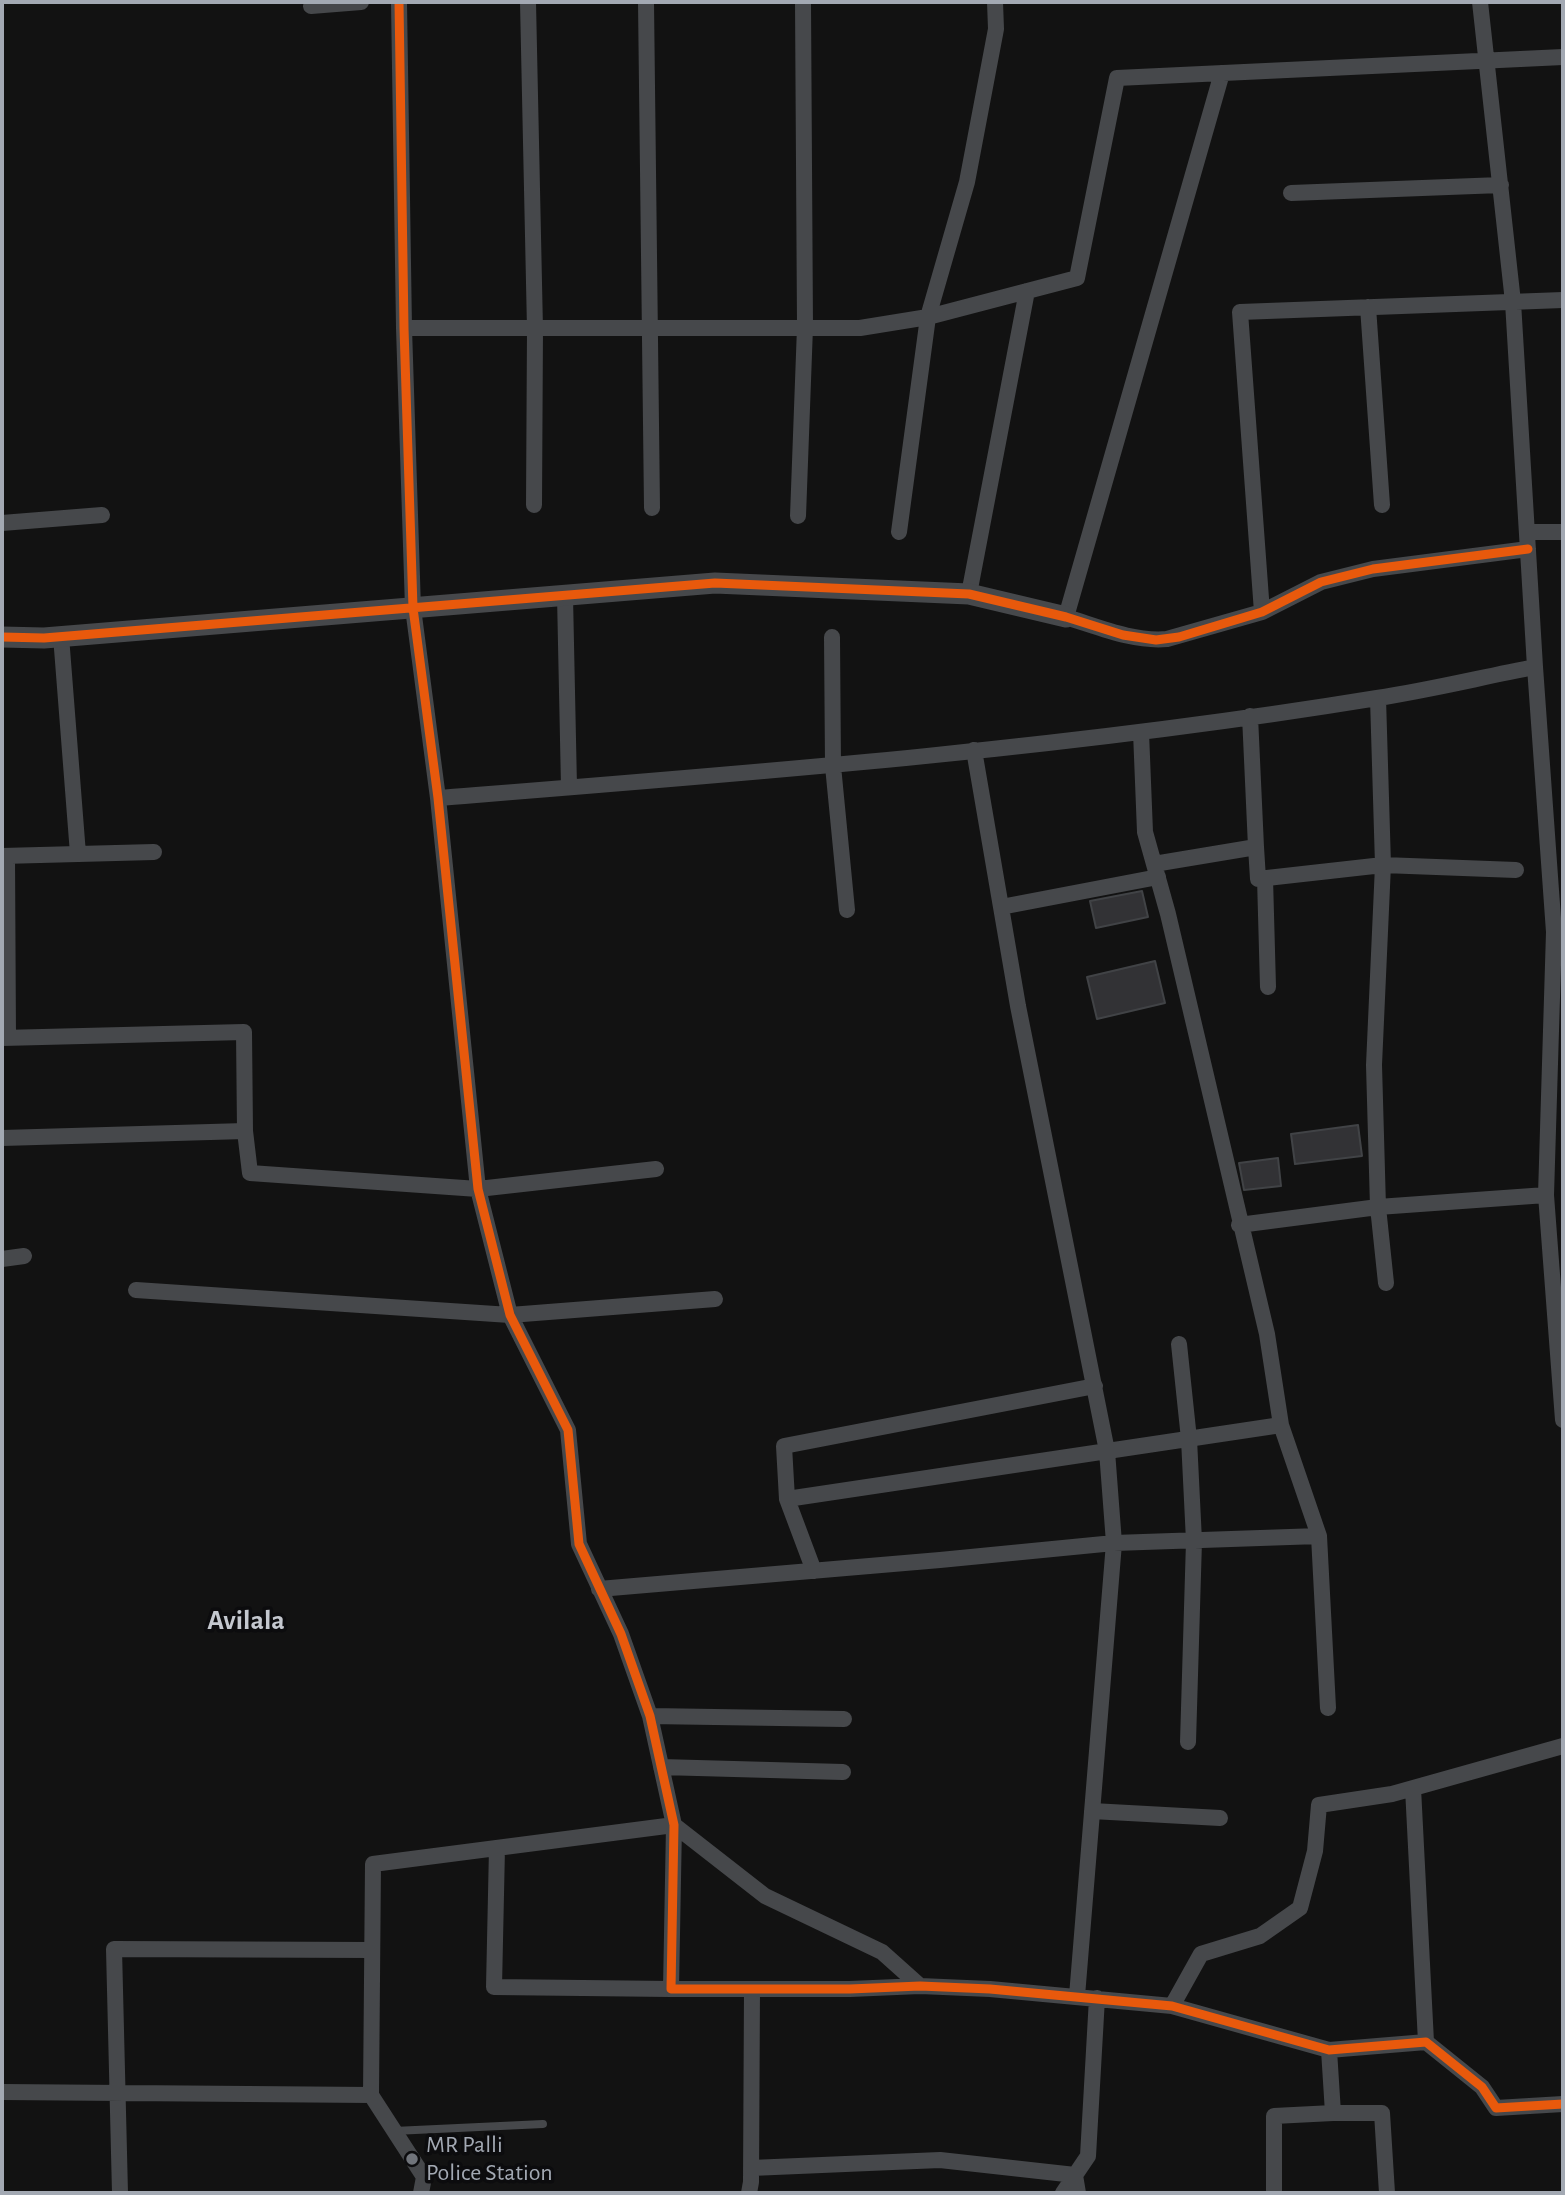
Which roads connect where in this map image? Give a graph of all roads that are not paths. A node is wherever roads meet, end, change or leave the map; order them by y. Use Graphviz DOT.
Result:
graph roads {
  1 [pos="361,2"];
  2 [pos="399,2"];
  3 [pos="528,2"];
  4 [pos="646,2"];
  5 [pos="803,2"];
  6 [pos="995,2"];
  7 [pos="1480,2"];
  8 [pos="311,6"];
  9 [pos="1563,57"];
  10 [pos="1487,61"];
  11 [pos="1222,73"];
  12 [pos="1500,185"];
  13 [pos="1291,193"];
  14 [pos="1027,291"];
  15 [pos="1563,300"];
  16 [pos="1513,302"];
  17 [pos="1368,307"];
  18 [pos="929,317"];
  19 [pos="805,327"];
  20 [pos="404,328"];
  21 [pos="651,328"];
  22 [pos="535,329"];
  23 [pos="534,505"];
  24 [pos="1382,505"];
  25 [pos="652,508"];
  26 [pos="102,515"];
  27 [pos="798,516"];
  28 [pos="2,523"];
  29 [pos="898,532"];
  30 [pos="1563,533"];
  31 [pos="1527,540"];
  32 [pos="969,594"];
  33 [pos="565,596"];
  34 [pos="413,608"];
  35 [pos="1262,612"];
  36 [pos="1066,617"];
  37 [pos="61,636"];
  38 [pos="2,637"];
  39 [pos="832,637"];
  40 [pos="1535,667"];
  41 [pos="1378,698"];
  42 [pos="1250,716"];
  43 [pos="1141,732"];
  44 [pos="974,750"];
  45 [pos="833,766"];
  46 [pos="569,787"];
  47 [pos="438,798"];
  48 [pos="1256,847"];
  49 [pos="154,852"];
  50 [pos="78,854"];
  51 [pos="5,856"];
  52 [pos="1383,865"];
  53 [pos="1156,870"];
  54 [pos="1516,870"];
  55 [pos="1563,873"];
  56 [pos="1265,878"];
  57 [pos="1550,884"];
  58 [pos="1001,907"];
  59 [pos="846,909"];
  60 [pos="1559,932"];
  61 [pos="1268,987"];
  62 [pos="5,1038"];
  63 [pos="1557,1058"];
  64 [pos="1556,1112"];
  65 [pos="245,1131"];
  66 [pos="2,1138"];
  67 [pos="656,1169"];
  68 [pos="478,1189"];
  69 [pos="1546,1195"];
  70 [pos="1378,1207"];
  71 [pos="1239,1225"];
  72 [pos="1556,1232"];
  73 [pos="24,1256"];
  74 [pos="2,1259"];
  75 [pos="1386,1283"];
  76 [pos="136,1290"];
  77 [pos="715,1299"];
  78 [pos="510,1315"];
  79 [pos="1179,1344"];
  80 [pos="1095,1386"];
  81 [pos="1563,1420"];
  82 [pos="1281,1425"];
  83 [pos="1189,1439"];
  84 [pos="1107,1451"];
  85 [pos="787,1499"];
  86 [pos="1319,1536"];
  87 [pos="1194,1541"];
  88 [pos="1114,1543"];
  89 [pos="814,1571"];
  90 [pos="599,1589"];
  91 [pos="1328,1708"];
  92 [pos="650,1716"];
  93 [pos="844,1719"];
  94 [pos="1188,1742"];
  95 [pos="1563,1746"];
  96 [pos="661,1767"];
  97 [pos="844,1772"];
  98 [pos="1413,1788"];
  99 [pos="1093,1811"];
  100 [pos="1220,1818"];
  101 [pos="674,1825"];
  102 [pos="498,1848"];
  103 [pos="372,1950"];
  104 [pos="920,1986"];
  105 [pos="671,1989"];
  106 [pos="752,1989"];
  107 [pos="1077,1996"];
  108 [pos="1097,1998"];
  109 [pos="1172,2006"];
  110 [pos="1426,2042"];
  111 [pos="1329,2050"];
  112 [pos="2,2092"];
  113 [pos="118,2092"];
  114 [pos="371,2095"];
  115 [pos="1563,2104"];
  116 [pos="1333,2113"];
  117 [pos="543,2124"];
  118 [pos="394,2130"];
  119 [pos="751,2168"];
  120 [pos="1075,2175"];
  121 [pos="120,2193"];
  122 [pos="421,2193"];
  123 [pos="749,2193"];
  124 [pos="1063,2193"];
  125 [pos="1078,2193"];
  126 [pos="1273,2193"];
  127 [pos="1387,2193"];
  1 -- 8 [label="street"];
  2 -- 20 [label="street"];
  3 -- 22 [label="street"];
  4 -- 21 [label="street"];
  5 -- 19 [label="street"];
  6 -- 18 [label="street"];
  7 -- 10 [label="street"];
  9 -- 10 [label="street"];
  10 -- 11 [label="street"];
  10 -- 12 [label="street"];
  11 -- 14 [label="street"];
  11 -- 36 [label="street"];
  12 -- 13 [label="street"];
  12 -- 16 [label="street"];
  14 -- 18 [label="street"];
  14 -- 32 [label="street"];
  15 -- 16 [label="street"];
  16 -- 17 [label="street"];
  16 -- 31 [label="street"];
  17 -- 24 [label="street"];
  17 -- 35 [label="street"];
  18 -- 19 [label="street"];
  18 -- 29 [label="street"];
  19 -- 21 [label="street"];
  19 -- 27 [label="street"];
  20 -- 22 [label="street"];
  20 -- 34 [label="street"];
  21 -- 22 [label="street"];
  21 -- 25 [label="street"];
  22 -- 23 [label="street"];
  26 -- 28 [label="street"];
  30 -- 31 [label="street"];
  31 -- 35 [label="street"];
  31 -- 40 [label="street"];
  32 -- 33 [label="street"];
  32 -- 36 [label="street"];
  33 -- 34 [label="street"];
  33 -- 46 [label="street"];
  34 -- 37 [label="street"];
  34 -- 47 [label="street"];
  35 -- 36 [label="street"];
  37 -- 38 [label="street"];
  37 -- 50 [label="street"];
  39 -- 45 [label="street"];
  40 -- 41 [label="street"];
  40 -- 57 [label="street"];
  41 -- 42 [label="street"];
  41 -- 52 [label="street"];
  42 -- 43 [label="street"];
  42 -- 48 [label="street"];
  43 -- 44 [label="street"];
  43 -- 53 [label="street"];
  44 -- 45 [label="street"];
  44 -- 58 [label="street"];
  45 -- 46 [label="street"];
  45 -- 59 [label="street"];
  46 -- 47 [label="street"];
  47 -- 68 [label="street"];
  48 -- 53 [label="street"];
  48 -- 56 [label="street"];
  49 -- 50 [label="street"];
  50 -- 51 [label="street"];
  51 -- 62 [label="street"];
  52 -- 54 [label="street"];
  52 -- 56 [label="street"];
  52 -- 70 [label="street"];
  53 -- 58 [label="street"];
  53 -- 71 [label="street"];
  55 -- 57 [label="street"];
  56 -- 61 [label="street"];
  57 -- 60 [label="street"];
  58 -- 80 [label="street"];
  60 -- 63 [label="street"];
  62 -- 65 [label="street"];
  63 -- 64 [label="street"];
  64 -- 69 [label="street"];
  65 -- 66 [label="street"];
  65 -- 68 [label="street"];
  67 -- 68 [label="street"];
  68 -- 78 [label="street"];
  69 -- 70 [label="street"];
  69 -- 72 [label="street"];
  70 -- 71 [label="street"];
  70 -- 75 [label="street"];
  71 -- 82 [label="street"];
  72 -- 81 [label="street"];
  73 -- 74 [label="street"];
  76 -- 78 [label="street"];
  77 -- 78 [label="street"];
  78 -- 90 [label="street"];
  79 -- 83 [label="street"];
  80 -- 84 [label="street"];
  80 -- 85 [label="street"];
  82 -- 83 [label="street"];
  82 -- 86 [label="street"];
  83 -- 84 [label="street"];
  83 -- 87 [label="street"];
  84 -- 85 [label="street"];
  84 -- 88 [label="street"];
  85 -- 89 [label="street"];
  86 -- 87 [label="street"];
  86 -- 91 [label="street"];
  87 -- 88 [label="street"];
  87 -- 94 [label="street"];
  88 -- 89 [label="street"];
  88 -- 99 [label="street"];
  89 -- 90 [label="street"];
  90 -- 92 [label="street"];
  92 -- 93 [label="street"];
  92 -- 96 [label="street"];
  95 -- 98 [label="street"];
  96 -- 97 [label="street"];
  96 -- 101 [label="street"];
  98 -- 109 [label="street"];
  98 -- 110 [label="street"];
  99 -- 100 [label="street"];
  99 -- 107 [label="street"];
  101 -- 102 [label="street"];
  101 -- 104 [label="street"];
  101 -- 105 [label="street"];
  102 -- 103 [label="street"];
  102 -- 105 [label="street"];
  103 -- 113 [label="street"];
  103 -- 114 [label="street"];
  104 -- 106 [label="street"];
  104 -- 107 [label="street"];
  105 -- 106 [label="street"];
  106 -- 119 [label="street"];
  107 -- 108 [label="street"];
  108 -- 109 [label="street"];
  108 -- 120 [label="street"];
  109 -- 111 [label="street"];
  110 -- 111 [label="street"];
  110 -- 115 [label="street"];
  111 -- 116 [label="street"];
  112 -- 113 [label="street"];
  113 -- 114 [label="street"];
  113 -- 121 [label="street"];
  114 -- 118 [label="street"];
  116 -- 126 [label="street"];
  116 -- 127 [label="street"];
  117 -- 118 [label="lane"];
  118 -- 122 [label="street"];
  119 -- 120 [label="street"];
  119 -- 123 [label="street"];
  120 -- 124 [label="street"];
  120 -- 125 [label="street"];
}
